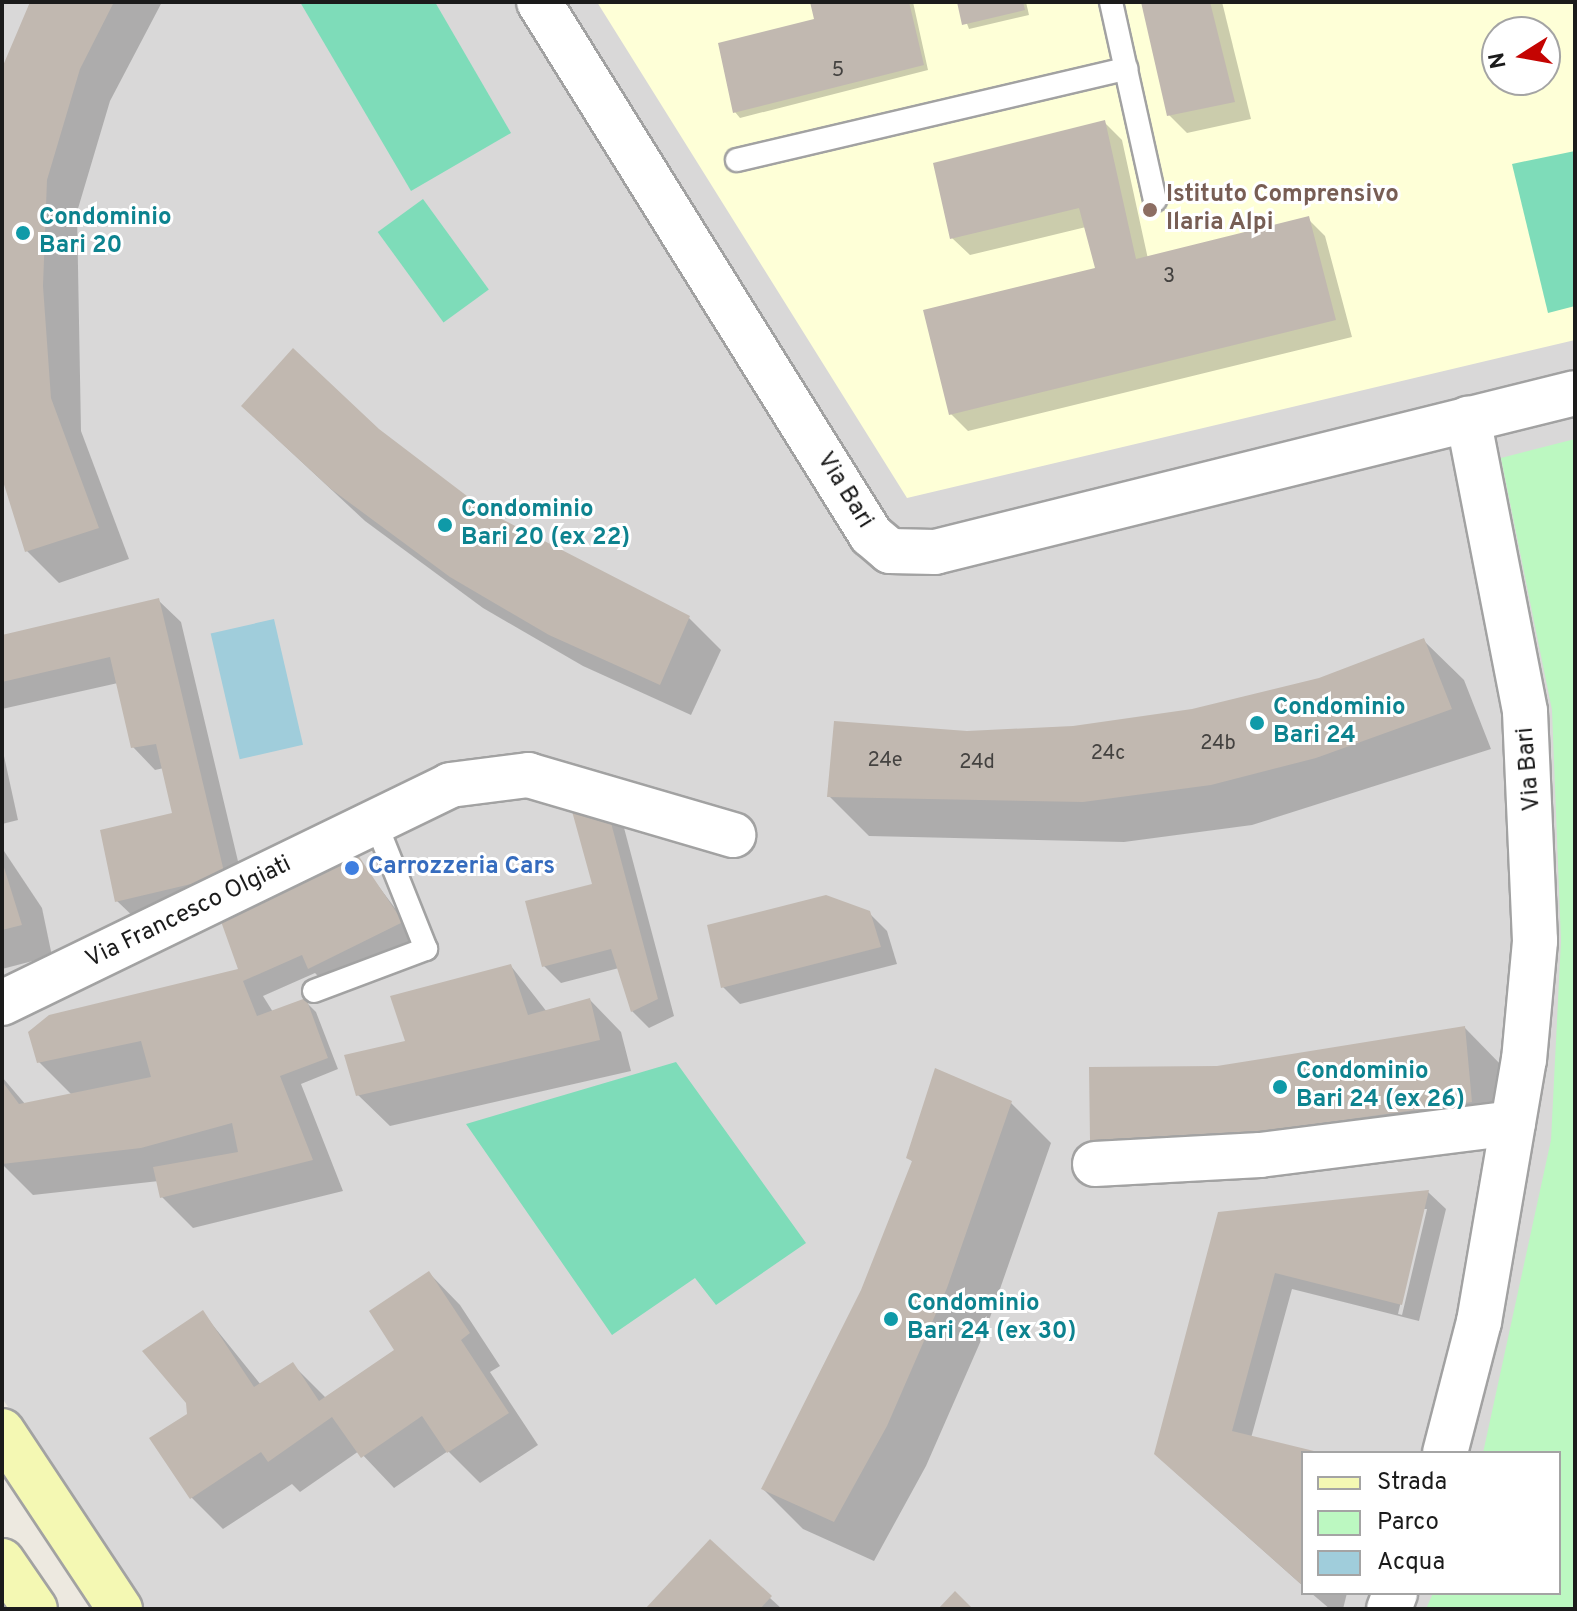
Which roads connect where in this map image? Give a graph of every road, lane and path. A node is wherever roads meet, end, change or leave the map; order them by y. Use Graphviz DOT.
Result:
graph roads {
  1 [pos="539,2"];
  2 [pos="1111,2"];
  3 [pos="1126,69"];
  4 [pos="737,160"];
  5 [pos="1155,200"];
  6 [pos="1575,393"];
  7 [pos="1468,419"];
  8 [pos="376,824"];
  9 [pos="733,835"];
  10 [pos="314,991"];
  11 [pos="2,1003"];
  12 [pos="1513,1123"];
  13 [pos="1095,1164"];
  14 [pos="2,1431"];
  15 [pos="1446,1451"];
  16 [pos="2,1561"];
  17 [pos="35,1609"];
  18 [pos="120,1609"];
  1 -- 7 [label="street, Via Bari"];
  2 -- 3 [label="lane"];
  3 -- 4 [label="lane"];
  3 -- 5 [label="lane"];
  6 -- 7 [label="street, Via Bari"];
  7 -- 12 [label="street, Via Bari"];
  8 -- 9 [label="street, Via Francesco Olgiati"];
  8 -- 10 [label="lane"];
  8 -- 11 [label="street, Via Francesco Olgiati"];
  12 -- 13 [label="street"];
  12 -- 15 [label="street, Via Bari"];
  14 -- 18 [label="street"];
  16 -- 17 [label="street"];
}
